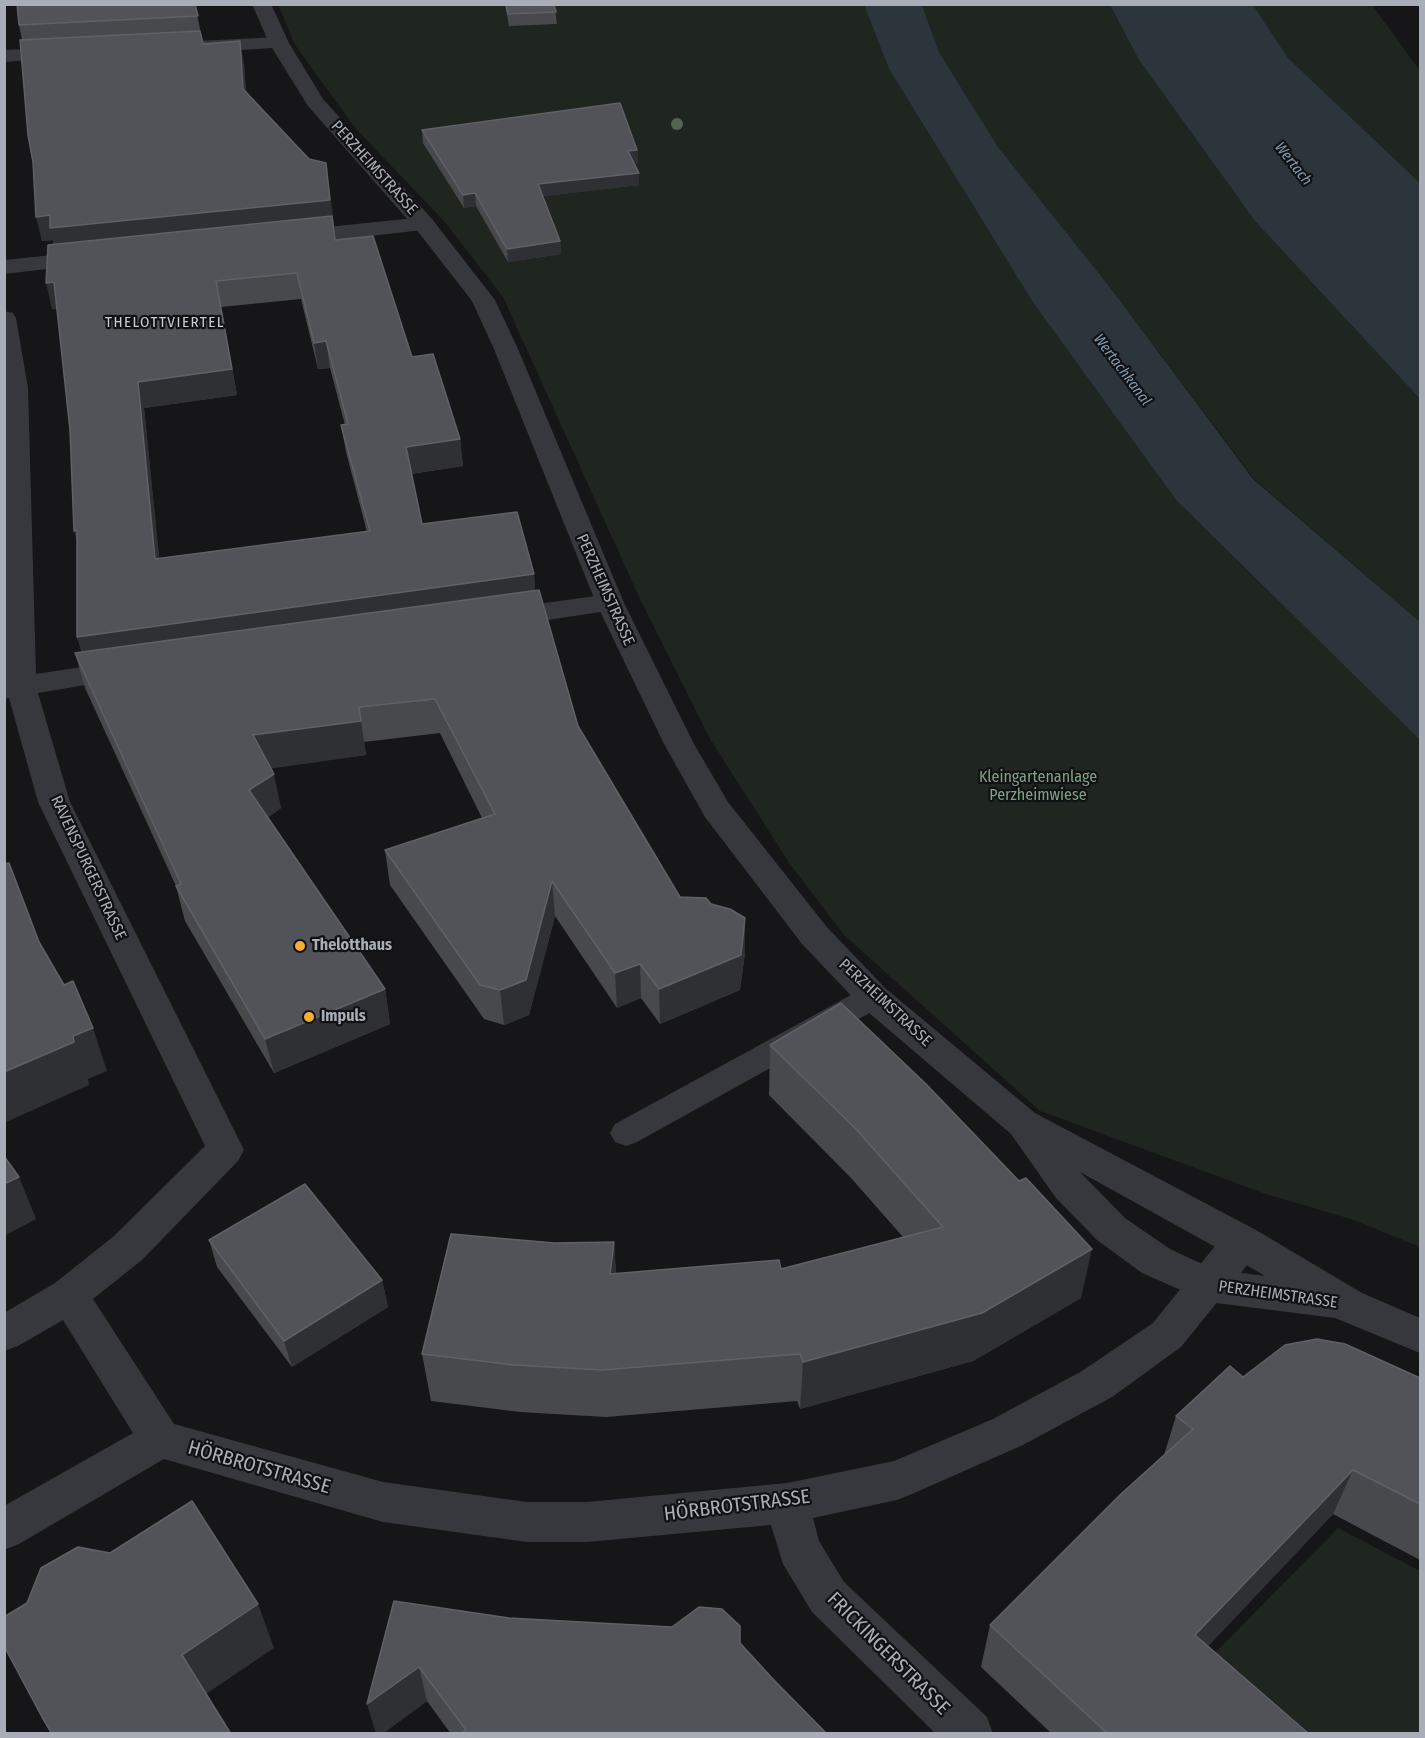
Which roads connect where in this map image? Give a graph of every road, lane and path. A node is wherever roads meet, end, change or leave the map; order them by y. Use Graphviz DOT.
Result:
graph roads {
  1 [pos="261,4"];
  2 [pos="279,43"];
  3 [pos="172,48"];
  4 [pos="88,52"];
  5 [pos="4,56"];
  6 [pos="424,224"];
  7 [pos="273,240"];
  8 [pos="110,256"];
  9 [pos="4,267"];
  10 [pos="4,318"];
  11 [pos="610,603"];
  12 [pos="481,621"];
  13 [pos="152,666"];
  14 [pos="13,688"];
  15 [pos="873,997"];
  16 [pos="1022,1123"];
  17 [pos="626,1133"];
  18 [pos="1242,1242"];
  19 [pos="1208,1285"];
  20 [pos="69,1295"];
  21 [pos="1348,1305"];
  22 [pos="4,1334"];
  23 [pos="1420,1336"];
  24 [pos="160,1439"];
  25 [pos="787,1503"];
  26 [pos="4,1530"];
  27 [pos="970,1734"];
  1 -- 2 [label="street, PERZHEIMSTRASSE"];
  2 -- 3 [label="street"];
  2 -- 6 [label="street, PERZHEIMSTRASSE"];
  4 -- 5 [label="street"];
  6 -- 7 [label="street"];
  6 -- 11 [label="street, PERZHEIMSTRASSE"];
  8 -- 9 [label="street"];
  10 -- 14 [label="street, RAVENSPURGERSTRASSE"];
  11 -- 12 [label="street"];
  11 -- 15 [label="street, PERZHEIMSTRASSE"];
  13 -- 14 [label="street"];
  14 -- 20 [label="street, RAVENSPURGERSTRASSE"];
  15 -- 16 [label="street, PERZHEIMSTRASSE"];
  15 -- 17 [label="lane"];
  16 -- 18 [label="street, PERZHEIMSTRASSE"];
  16 -- 19 [label="street, PERZHEIMSTRASSE"];
  18 -- 19 [label="street, HÖRBROTSTRASSE"];
  18 -- 21 [label="street, PERZHEIMSTRASSE"];
  19 -- 21 [label="street, PERZHEIMSTRASSE"];
  19 -- 25 [label="street, HÖRBROTSTRASSE"];
  20 -- 22 [label="street, RAVENSPURGERSTRASSE"];
  20 -- 24 [label="street"];
  21 -- 23 [label="street, PERZHEIMSTRASSE"];
  24 -- 25 [label="street, HÖRBROTSTRASSE"];
  24 -- 26 [label="street"];
  25 -- 27 [label="street, FRICKINGERSTRASSE"];
}
